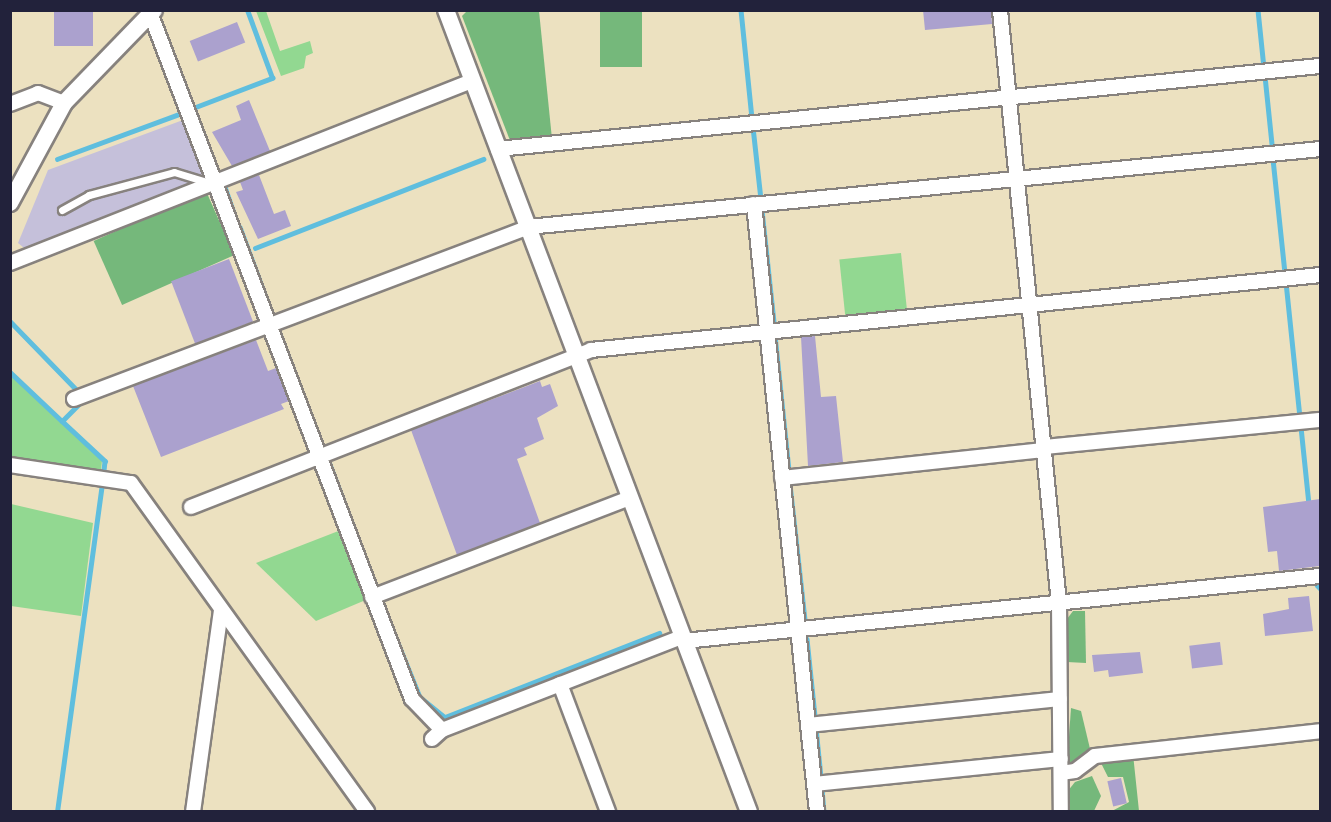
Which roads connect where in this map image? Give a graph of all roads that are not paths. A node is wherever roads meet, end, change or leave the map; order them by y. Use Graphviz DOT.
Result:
graph roads {
  1 [pos="999,10"];
  2 [pos="446,11"];
  3 [pos="151,12"];
  4 [pos="1320,66"];
  5 [pos="473,81"];
  6 [pos="1008,97"];
  7 [pos="64,103"];
  8 [pos="10,105"];
  9 [pos="498,149"];
  10 [pos="1320,149"];
  11 [pos="1016,178"];
  12 [pos="214,184"];
  13 [pos="10,203"];
  14 [pos="754,204"];
  15 [pos="62,210"];
  16 [pos="528,227"];
  17 [pos="10,263"];
  18 [pos="1320,274"];
  19 [pos="1029,304"];
  20 [pos="267,324"];
  21 [pos="767,332"];
  22 [pos="576,357"];
  23 [pos="74,399"];
  24 [pos="1320,420"];
  25 [pos="1044,449"];
  26 [pos="318,458"];
  27 [pos="10,465"];
  28 [pos="782,478"];
  29 [pos="630,498"];
  30 [pos="191,507"];
  31 [pos="1320,576"];
  32 [pos="372,597"];
  33 [pos="1059,603"];
  34 [pos="221,610"];
  35 [pos="798,629"];
  36 [pos="683,639"];
  37 [pos="560,684"];
  38 [pos="1060,699"];
  39 [pos="808,725"];
  40 [pos="1320,731"];
  41 [pos="1061,766"];
  42 [pos="814,784"];
  43 [pos="193,812"];
  44 [pos="367,812"];
  45 [pos="608,812"];
  46 [pos="749,812"];
  47 [pos="817,812"];
  48 [pos="1061,812"];
  1 -- 6 [label="street"];
  2 -- 5 [label="street"];
  3 -- 7 [label="street"];
  3 -- 12 [label="street"];
  4 -- 6 [label="street"];
  5 -- 9 [label="street"];
  5 -- 12 [label="street"];
  6 -- 9 [label="street"];
  6 -- 11 [label="street"];
  7 -- 8 [label="street"];
  7 -- 13 [label="street"];
  9 -- 16 [label="street"];
  10 -- 11 [label="street"];
  11 -- 14 [label="street"];
  11 -- 19 [label="street"];
  12 -- 15 [label="lane"];
  12 -- 17 [label="street"];
  12 -- 20 [label="street"];
  14 -- 16 [label="street"];
  14 -- 21 [label="street"];
  16 -- 20 [label="street"];
  16 -- 22 [label="street"];
  18 -- 19 [label="street"];
  19 -- 21 [label="street"];
  19 -- 25 [label="street"];
  20 -- 23 [label="street"];
  20 -- 26 [label="street"];
  21 -- 22 [label="street"];
  21 -- 28 [label="street"];
  22 -- 26 [label="street"];
  22 -- 29 [label="street"];
  24 -- 25 [label="street"];
  25 -- 28 [label="street"];
  25 -- 33 [label="street"];
  26 -- 30 [label="street"];
  26 -- 32 [label="street"];
  27 -- 34 [label="street"];
  28 -- 35 [label="street"];
  29 -- 32 [label="street"];
  29 -- 36 [label="street"];
  31 -- 33 [label="street"];
  32 -- 37 [label="street"];
  33 -- 35 [label="street"];
  33 -- 38 [label="street"];
  34 -- 43 [label="street"];
  34 -- 44 [label="street"];
  35 -- 36 [label="street"];
  35 -- 39 [label="street"];
  36 -- 37 [label="street"];
  36 -- 46 [label="street"];
  37 -- 45 [label="street"];
  38 -- 39 [label="street"];
  38 -- 41 [label="street"];
  39 -- 42 [label="street"];
  40 -- 41 [label="street"];
  41 -- 42 [label="street"];
  41 -- 48 [label="street"];
  42 -- 47 [label="street"];
}
